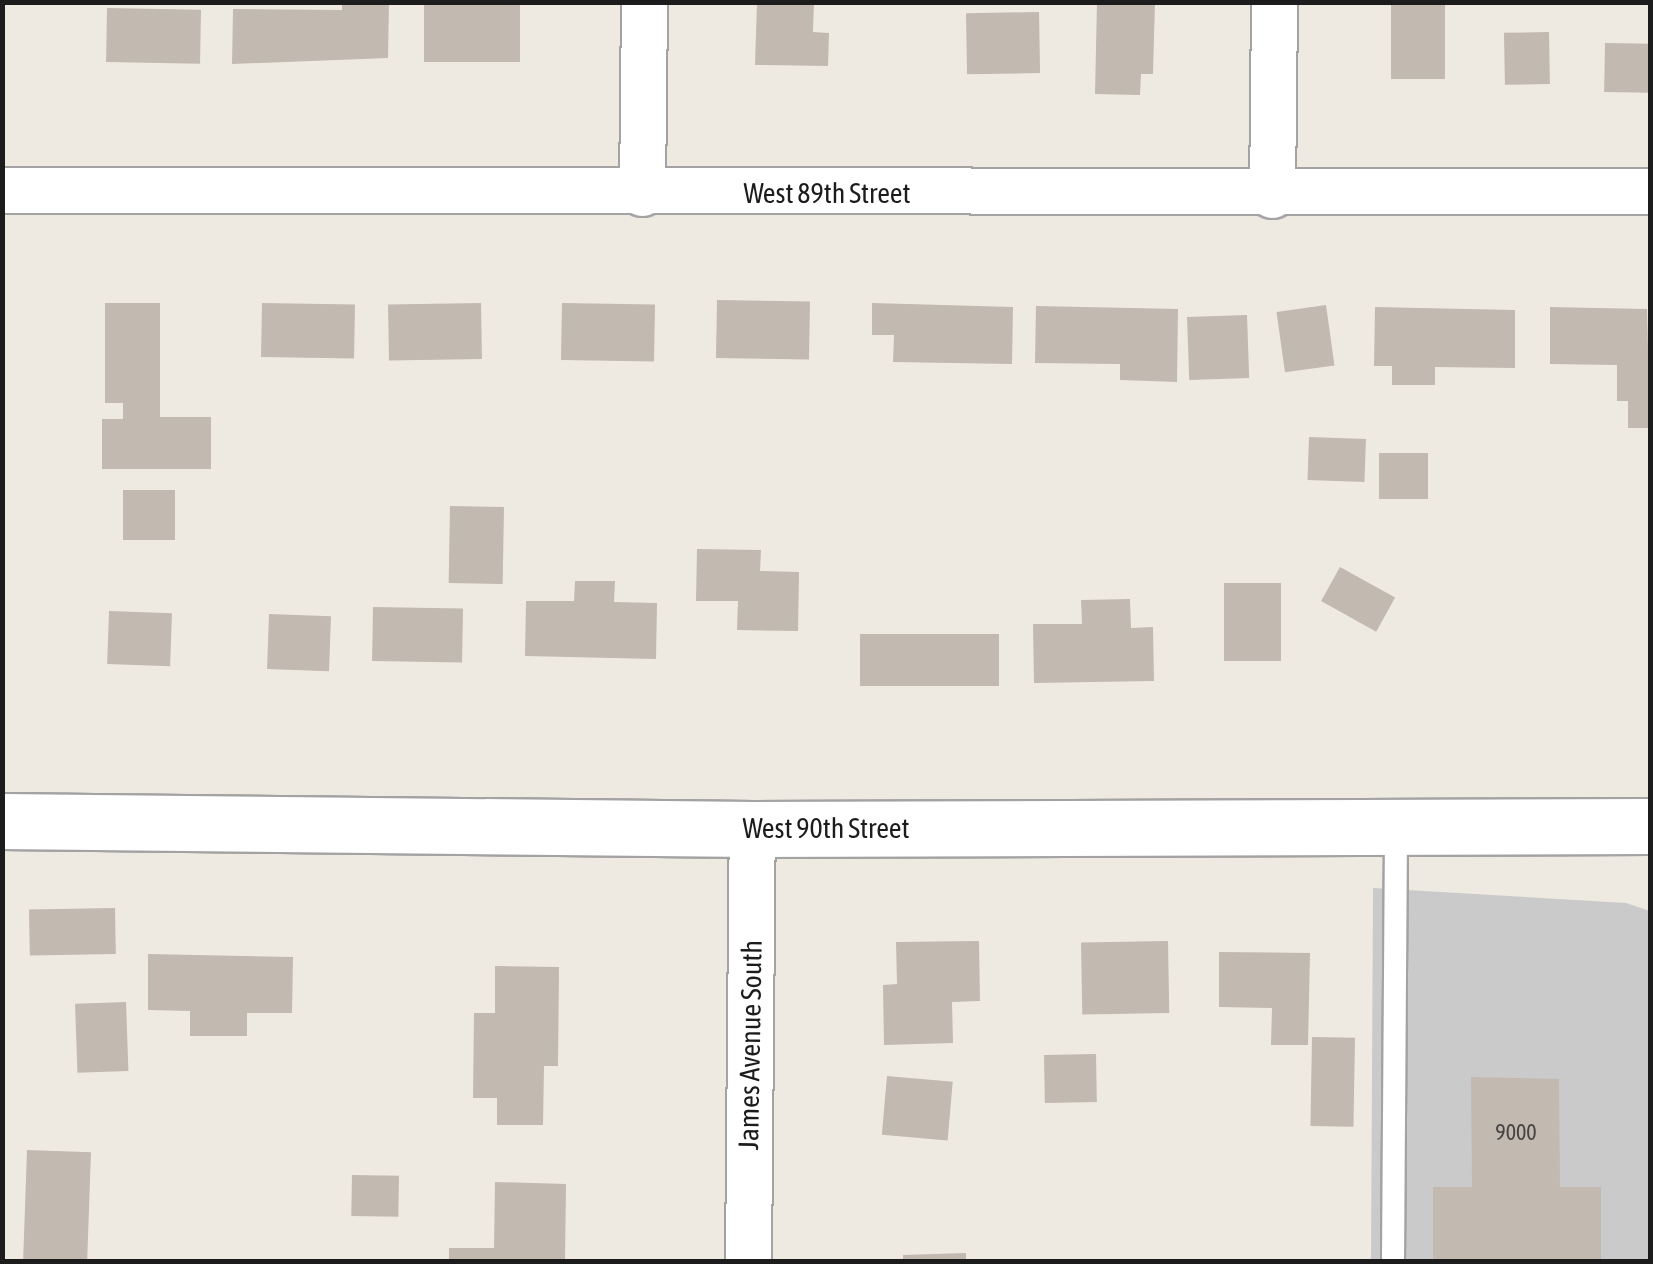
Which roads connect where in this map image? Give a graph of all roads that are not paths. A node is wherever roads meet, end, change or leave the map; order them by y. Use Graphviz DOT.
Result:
graph roads {
  1 [pos="644,2"];
  2 [pos="1274,2"];
  3 [pos="2,190"];
  4 [pos="1650,192"];
  5 [pos="642,193"];
  6 [pos="1272,195"];
  7 [pos="2,822"];
  8 [pos="1650,826"];
  9 [pos="1396,827"];
  10 [pos="752,829"];
  11 [pos="748,1262"];
  12 [pos="1394,1262"];
  1 -- 5 [label="street"];
  2 -- 6 [label="street"];
  3 -- 5 [label="street, West 89th Street"];
  4 -- 6 [label="street, West 89th Street"];
  5 -- 6 [label="street, West 89th Street"];
  7 -- 10 [label="street, West 90th Street"];
  8 -- 9 [label="street, West 90th Street"];
  9 -- 10 [label="street, West 90th Street"];
  9 -- 12 [label="lane"];
  10 -- 11 [label="street, James Avenue South"];
}
